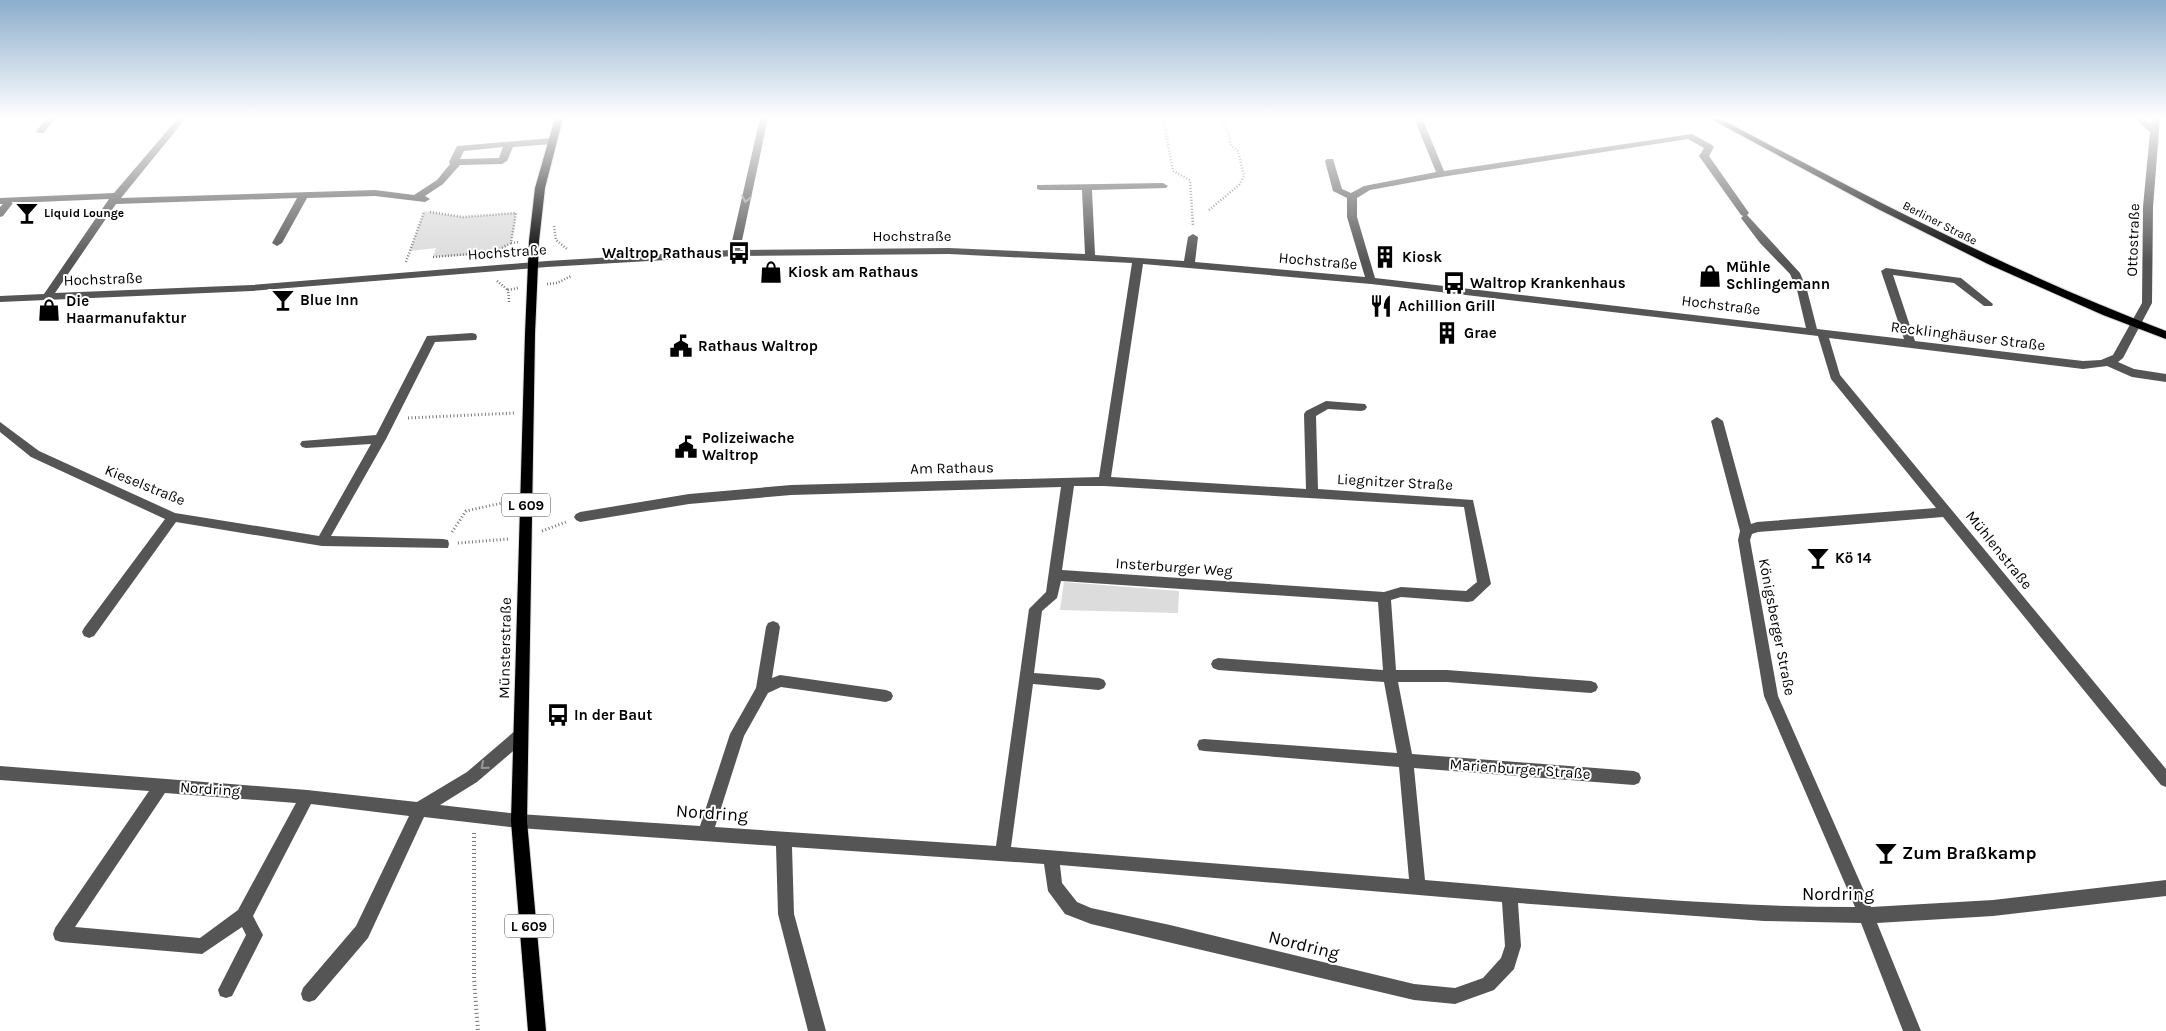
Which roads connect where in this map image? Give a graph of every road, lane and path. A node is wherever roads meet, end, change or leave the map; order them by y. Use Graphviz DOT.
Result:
graph roads {
  1 [pos="142,166"];
  2 [pos="453,166"];
  3 [pos="546,166"];
  4 [pos="753,166"];
  5 [pos="1172,166"];
  6 [pos="1242,166"];
  7 [pos="1331,166"];
  8 [pos="1438,166"];
  9 [pos="1492,166"];
  10 [pos="1711,166"];
  11 [pos="1805,166"];
  12 [pos="2155,166"];
  13 [pos="1441,174"];
  14 [pos="1087,186"];
  15 [pos="1163,186"];
  16 [pos="1040,187"];
  17 [pos="304,195"];
  18 [pos="1352,197"];
  19 [pos="115,198"];
  20 [pos="5,201"];
  21 [pos="1209,210"];
  22 [pos="516,213"];
  23 [pos="0,214"];
  24 [pos="1193,237"];
  25 [pos="510,242"];
  26 [pos="277,244"];
  27 [pos="494,252"];
  28 [pos="734,253"];
  29 [pos="1090,257"];
  30 [pos="1138,260"];
  31 [pos="533,265"];
  32 [pos="1189,265"];
  33 [pos="574,274"];
  34 [pos="401,276"];
  35 [pos="1371,281"];
  36 [pos="533,286"];
  37 [pos="47,297"];
  38 [pos="0,299"];
  39 [pos="509,302"];
  40 [pos="1988,304"];
  41 [pos="2135,324"];
  42 [pos="1817,332"];
  43 [pos="2166,335"];
  44 [pos="472,337"];
  45 [pos="1911,344"];
  46 [pos="2110,363"];
  47 [pos="2166,378"];
  48 [pos="1361,407"];
  49 [pos="529,412"];
  50 [pos="390,419"];
  51 [pos="1717,421"];
  52 [pos="0,426"];
  53 [pos="380,439"];
  54 [pos="306,444"];
  55 [pos="1104,481"];
  56 [pos="1068,482"];
  57 [pos="1312,494"];
  58 [pos="526,497"];
  59 [pos="1948,512"];
  60 [pos="580,516"];
  61 [pos="172,517"];
  62 [pos="1746,531"];
  63 [pos="526,537"];
  64 [pos="322,541"];
  65 [pos="443,544"];
  66 [pos="1055,575"];
  67 [pos="1384,597"];
  68 [pos="772,627"];
  69 [pos="89,632"];
  70 [pos="1218,664"];
  71 [pos="1390,676"];
  72 [pos="1026,678"];
  73 [pos="1099,684"];
  74 [pos="1591,687"];
  75 [pos="763,689"];
  76 [pos="886,696"];
  77 [pos="521,735"];
  78 [pos="1204,745"];
  79 [pos="1406,761"];
  80 [pos="0,772"];
  81 [pos="1634,778"];
  82 [pos="2166,780"];
  83 [pos="161,786"];
  84 [pos="307,797"];
  85 [pos="420,809"];
  86 [pos="474,815"];
  87 [pos="519,820"];
  88 [pos="706,832"];
  89 [pos="784,839"];
  90 [pos="1002,854"];
  91 [pos="1051,857"];
  92 [pos="1418,886"];
  93 [pos="2166,888"];
  94 [pos="1510,895"];
  95 [pos="1866,914"];
  96 [pos="244,916"];
  97 [pos="226,990"];
  98 [pos="309,994"];
  99 [pos="478,1031"];
  100 [pos="537,1031"];
  101 [pos="817,1031"];
  102 [pos="1912,1031"];
  1 -- 19 [label="street"];
  2 -- 17 [label="street"];
  3 -- 31 [label="main road, L 609"];
  4 -- 28 [label="street, one-way"];
  5 -- 24 [label="path"];
  6 -- 21 [label="path"];
  7 -- 18 [label="street"];
  8 -- 13 [label="street"];
  9 -- 13 [label="street, Mühlenstraße"];
  10 -- 42 [label="street, Mühlenstraße"];
  11 -- 41 [label="main road, Berliner Straße"];
  12 -- 41 [label="street, Ottostraße"];
  13 -- 18 [label="street"];
  14 -- 15 [label="street"];
  14 -- 16 [label="street"];
  14 -- 29 [label="street"];
  17 -- 19 [label="street"];
  17 -- 26 [label="street"];
  18 -- 35 [label="street"];
  19 -- 20 [label="street"];
  19 -- 37 [label="street"];
  20 -- 23 [label="street"];
  22 -- 34 [label="path"];
  24 -- 32 [label="street"];
  25 -- 27 [label="path"];
  28 -- 29 [label="street, Hochstraße"];
  28 -- 31 [label="street, Hochstraße"];
  29 -- 30 [label="street, Hochstraße"];
  30 -- 32 [label="street, Hochstraße"];
  30 -- 55 [label="street"];
  31 -- 34 [label="street, Hochstraße"];
  31 -- 36 [label="main road, Münsterstraße / L 609"];
  32 -- 35 [label="street, Hochstraße"];
  33 -- 36 [label="path"];
  34 -- 37 [label="street, Hochstraße"];
  35 -- 42 [label="street, Hochstraße"];
  36 -- 39 [label="path"];
  36 -- 49 [label="main road, Münsterstraße / L 609"];
  37 -- 38 [label="street, Hochstraße"];
  40 -- 45 [label="street"];
  41 -- 43 [label="main road"];
  41 -- 46 [label="street"];
  42 -- 45 [label="street, Recklinghäuser Straße"];
  42 -- 59 [label="street, Mühlenstraße"];
  44 -- 50 [label="street"];
  45 -- 46 [label="street, Recklinghäuser Straße"];
  46 -- 47 [label="street, Recklinghäuser Straße"];
  48 -- 57 [label="street"];
  49 -- 50 [label="path"];
  49 -- 58 [label="main road, Münsterstraße / L 609"];
  50 -- 53 [label="street"];
  51 -- 62 [label="street, Königsberger Straße"];
  52 -- 61 [label="street, Kieselstraße"];
  53 -- 54 [label="street"];
  53 -- 64 [label="street"];
  55 -- 56 [label="street, Am Rathaus"];
  55 -- 57 [label="street, Liegnitzer Straße"];
  56 -- 60 [label="street, Am Rathaus"];
  56 -- 66 [label="street"];
  57 -- 67 [label="street, Liegnitzer Straße"];
  58 -- 63 [label="main road, Münsterstraße / L 609"];
  58 -- 65 [label="path"];
  59 -- 62 [label="street"];
  59 -- 82 [label="street, Mühlenstraße"];
  60 -- 63 [label="path"];
  61 -- 64 [label="street, Kieselstraße"];
  61 -- 69 [label="street"];
  62 -- 95 [label="street, Königsberger Straße"];
  63 -- 65 [label="path"];
  63 -- 77 [label="main road, Münsterstraße / L 609"];
  64 -- 65 [label="street, Kieselstraße"];
  66 -- 67 [label="street, Insterburger Weg"];
  66 -- 72 [label="street"];
  67 -- 71 [label="street"];
  68 -- 75 [label="street"];
  70 -- 71 [label="street"];
  71 -- 74 [label="street"];
  71 -- 79 [label="street"];
  72 -- 73 [label="street"];
  72 -- 90 [label="street"];
  75 -- 76 [label="street"];
  75 -- 88 [label="street"];
  77 -- 85 [label="street, one-way"];
  77 -- 87 [label="main road, Münsterstraße / L 609"];
  78 -- 79 [label="street, Marienburger Straße"];
  79 -- 81 [label="street, Marienburger Straße"];
  79 -- 92 [label="street"];
  80 -- 83 [label="street, Nordring"];
  83 -- 84 [label="street, Nordring"];
  83 -- 96 [label="street"];
  84 -- 85 [label="street, Nordring"];
  84 -- 96 [label="street"];
  85 -- 86 [label="street, Nordring"];
  85 -- 98 [label="street"];
  86 -- 87 [label="street, Nordring"];
  86 -- 99 [label="path"];
  87 -- 88 [label="street, Nordring"];
  87 -- 100 [label="main road, Münsterstraße / L 609"];
  88 -- 89 [label="street, Nordring"];
  89 -- 90 [label="street, Nordring"];
  89 -- 101 [label="street"];
  90 -- 91 [label="street, Nordring"];
  91 -- 92 [label="street, Nordring"];
  91 -- 94 [label="street, Nordring"];
  92 -- 94 [label="street, Nordring"];
  93 -- 95 [label="street, Nordring"];
  94 -- 95 [label="street, Nordring"];
  95 -- 102 [label="street, Königsberger Straße"];
  96 -- 97 [label="street"];
}
